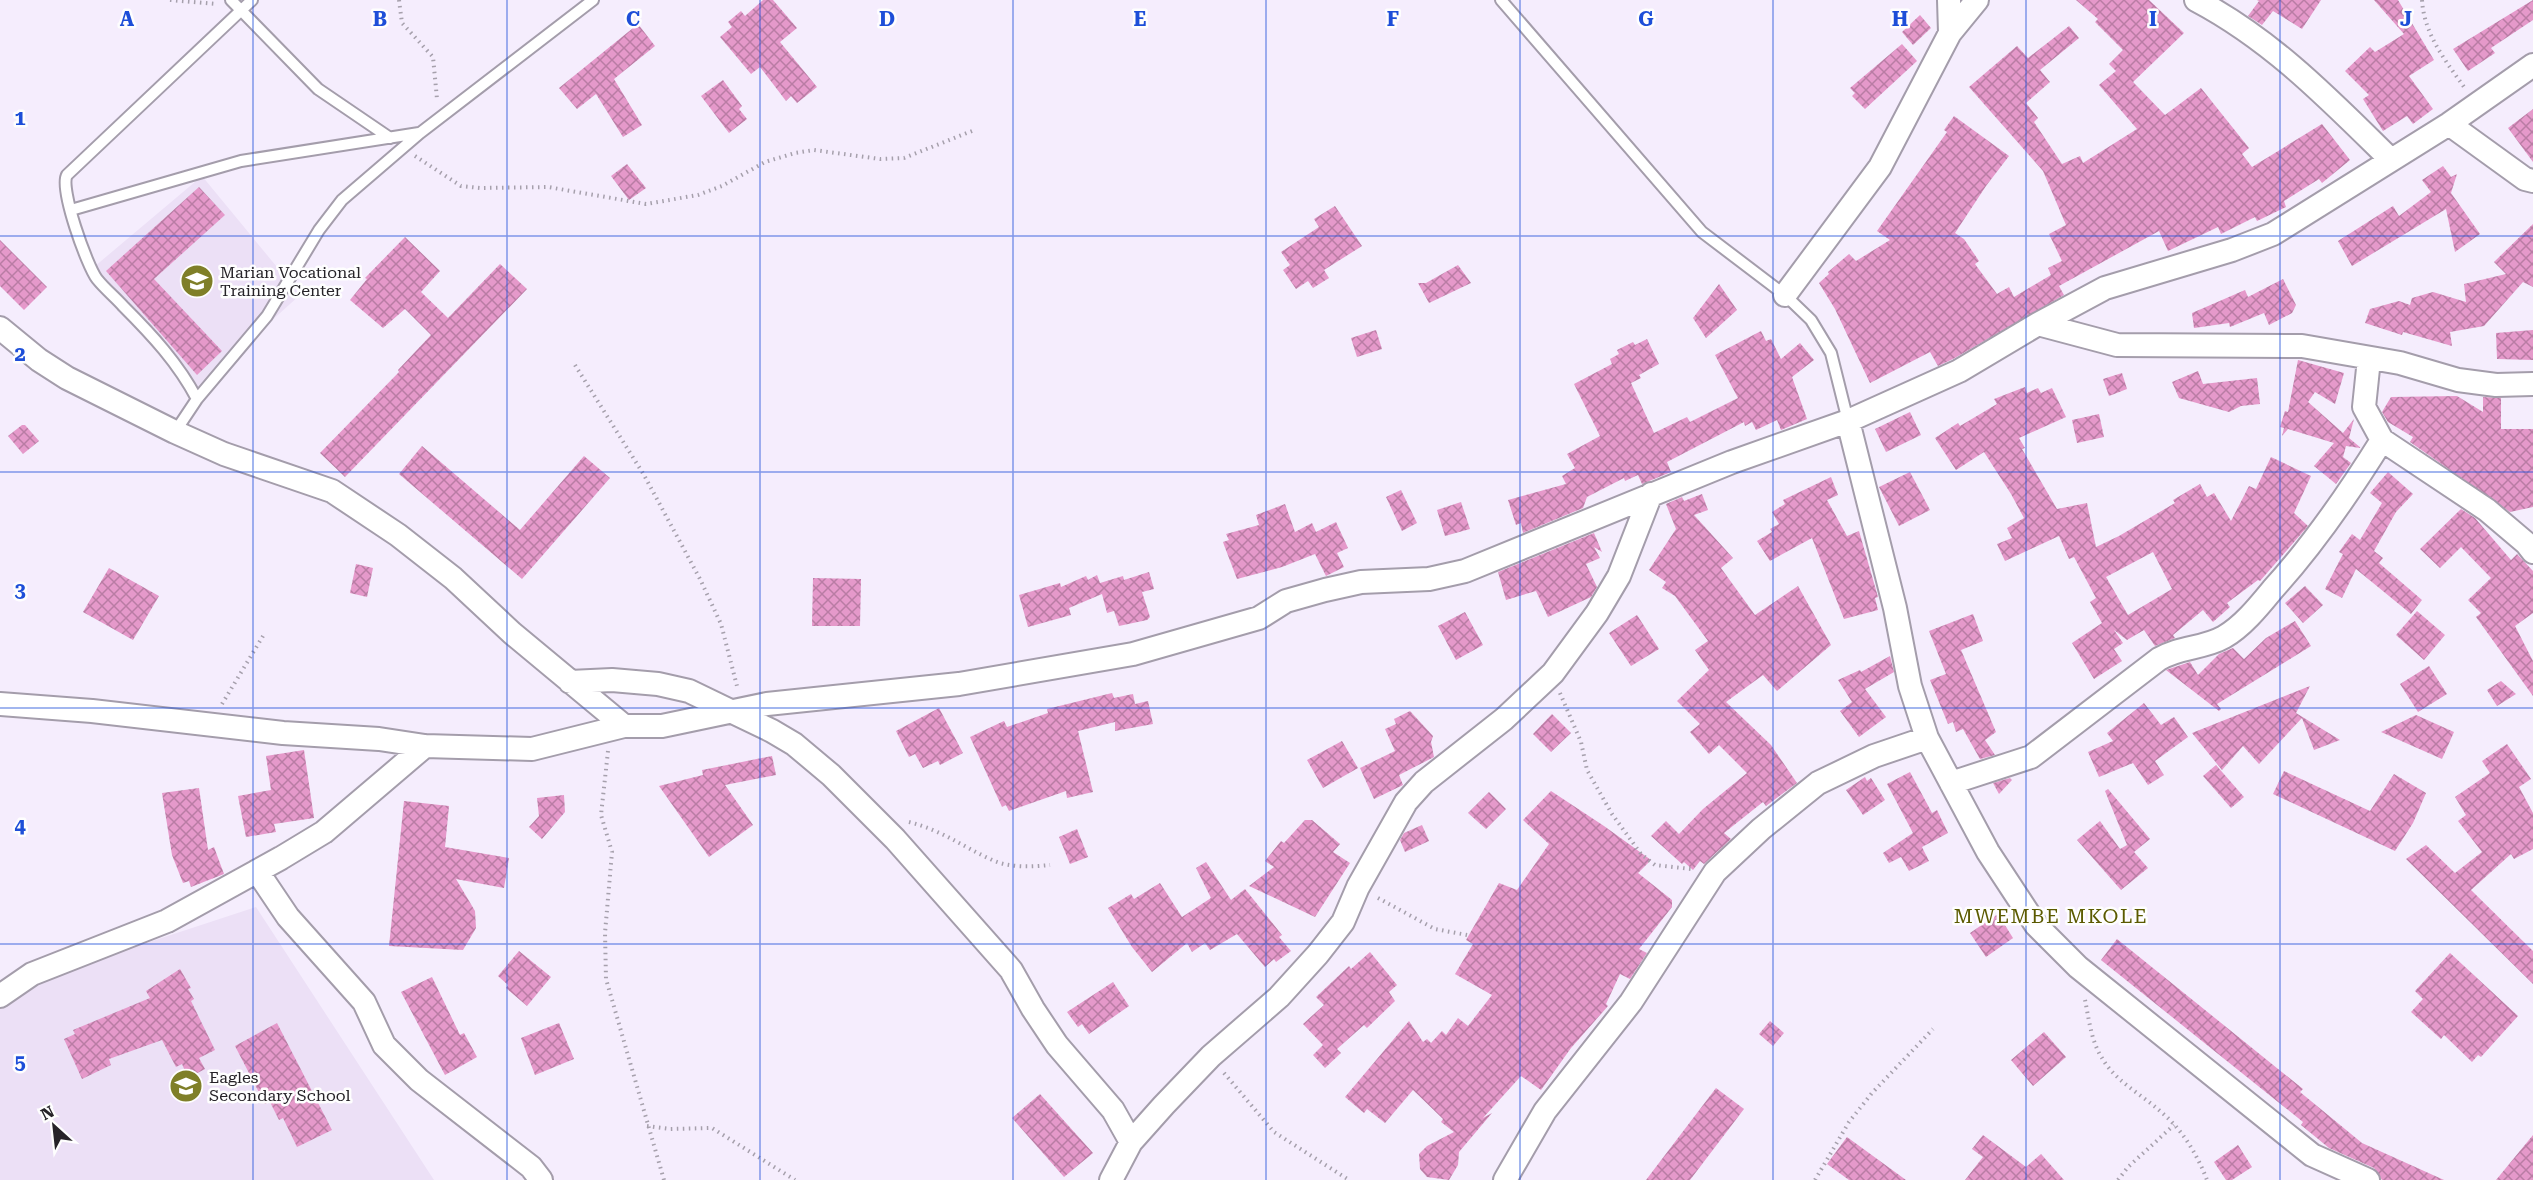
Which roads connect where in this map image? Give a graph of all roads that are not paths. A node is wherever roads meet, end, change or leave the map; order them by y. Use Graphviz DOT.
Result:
graph roads {
  1 [pos="252,0"];
  2 [pos="593,0"];
  3 [pos="1501,0"];
  4 [pos="1949,0"];
  5 [pos="1977,0"];
  6 [pos="2196,0"];
  7 [pos="235,5"];
  8 [pos="1950,33"];
  9 [pos="2533,66"];
  10 [pos="2449,124"];
  11 [pos="420,133"];
  12 [pos="390,138"];
  13 [pos="2390,159"];
  14 [pos="2533,181"];
  15 [pos="71,210"];
  16 [pos="1785,296"];
  17 [pos="2038,324"];
  18 [pos="0,328"];
  19 [pos="2369,359"];
  20 [pos="2533,384"];
  21 [pos="197,399"];
  22 [pos="1848,421"];
  23 [pos="175,432"];
  24 [pos="2382,440"];
  25 [pos="1651,494"];
  26 [pos="2533,552"];
  27 [pos="570,682"];
  28 [pos="0,704"];
  29 [pos="738,710"];
  30 [pos="617,728"];
  31 [pos="1927,738"];
  32 [pos="425,746"];
  33 [pos="1951,783"];
  34 [pos="257,871"];
  35 [pos="0,996"];
  36 [pos="1131,1142"];
  37 [pos="541,1180"];
  38 [pos="1111,1180"];
  39 [pos="1505,1180"];
  40 [pos="2368,1180"];
  1 -- 7 [label="lane"];
  2 -- 11 [label="lane"];
  3 -- 16 [label="lane"];
  4 -- 8 [label="street"];
  5 -- 8 [label="street"];
  6 -- 13 [label="street"];
  7 -- 12 [label="lane"];
  7 -- 15 [label="lane"];
  8 -- 16 [label="street"];
  9 -- 10 [label="street"];
  10 -- 13 [label="street"];
  10 -- 14 [label="street"];
  11 -- 12 [label="lane"];
  11 -- 21 [label="lane"];
  12 -- 15 [label="lane"];
  13 -- 17 [label="street"];
  15 -- 21 [label="lane"];
  16 -- 22 [label="lane"];
  17 -- 19 [label="street"];
  17 -- 22 [label="street"];
  18 -- 23 [label="street"];
  19 -- 20 [label="street"];
  19 -- 24 [label="street"];
  21 -- 23 [label="lane"];
  22 -- 25 [label="street"];
  22 -- 31 [label="street"];
  23 -- 27 [label="street"];
  24 -- 26 [label="street"];
  24 -- 33 [label="street"];
  25 -- 29 [label="street"];
  25 -- 36 [label="street"];
  27 -- 29 [label="street"];
  27 -- 30 [label="street"];
  28 -- 32 [label="street"];
  29 -- 30 [label="street"];
  29 -- 36 [label="street"];
  30 -- 32 [label="street"];
  31 -- 33 [label="street"];
  31 -- 39 [label="street"];
  32 -- 34 [label="street"];
  33 -- 40 [label="street"];
  34 -- 35 [label="street"];
  34 -- 37 [label="street"];
  36 -- 38 [label="street"];
}
